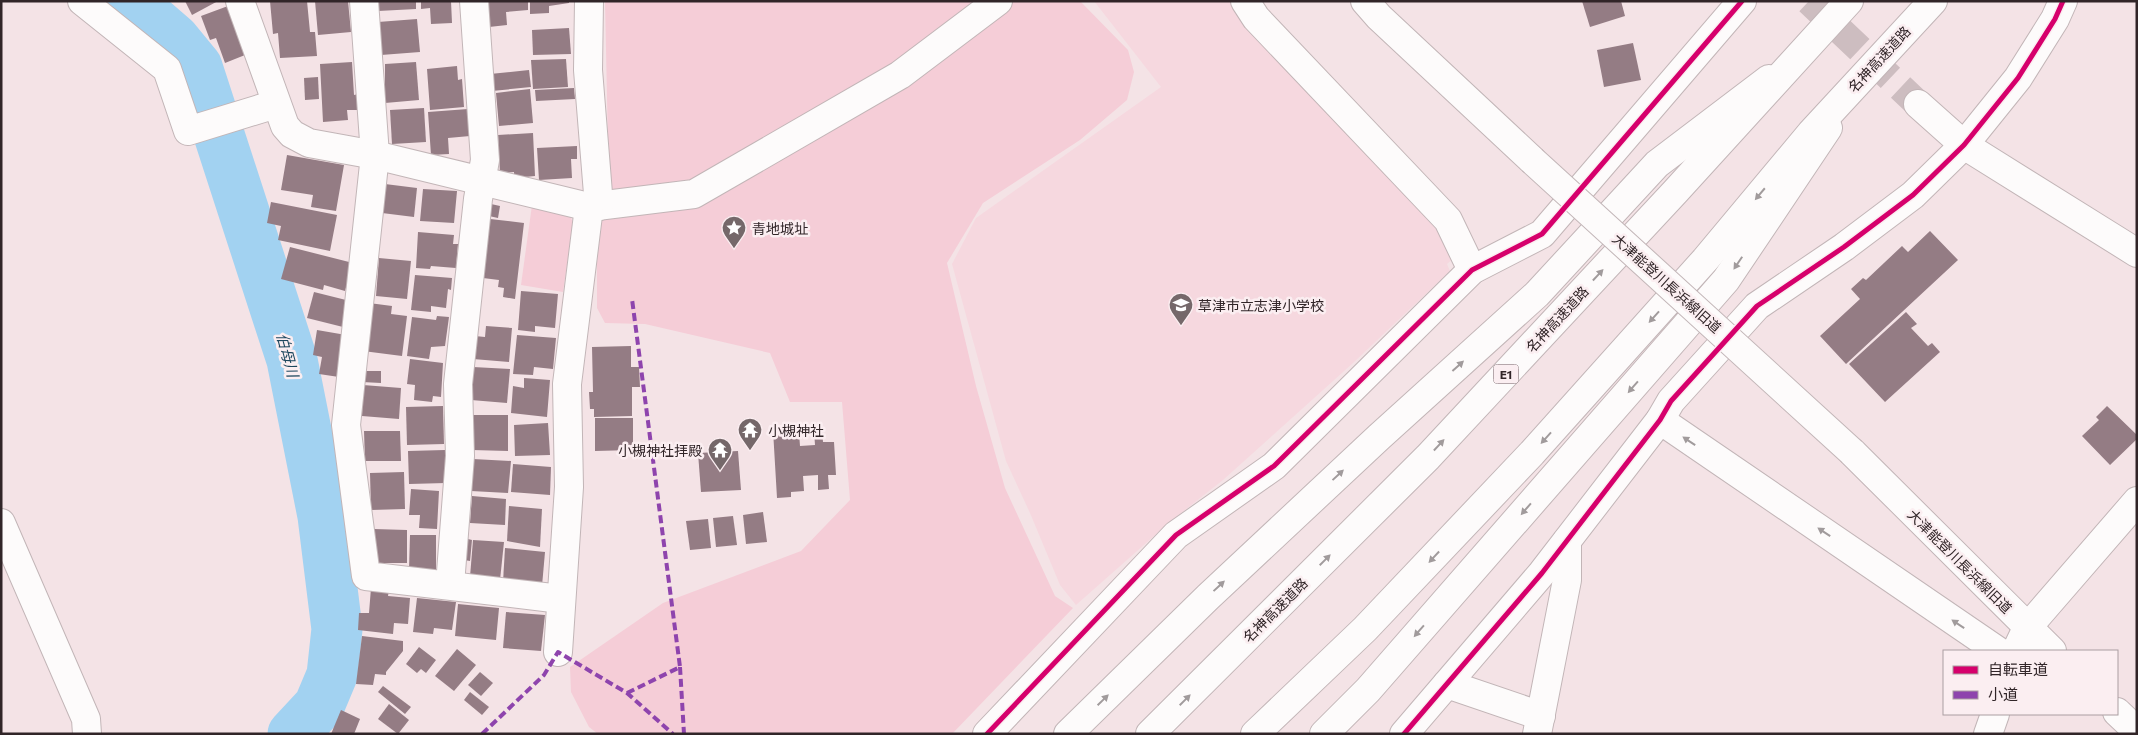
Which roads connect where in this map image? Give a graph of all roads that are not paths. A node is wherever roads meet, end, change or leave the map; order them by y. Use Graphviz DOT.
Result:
graph roads {
  1 [pos="82,1"];
  2 [pos="240,1"];
  3 [pos="364,1"];
  4 [pos="474,1"];
  5 [pos="589,1"];
  6 [pos="998,1"];
  7 [pos="1245,1"];
  8 [pos="1365,1"];
  9 [pos="1742,1"];
  10 [pos="1848,1"];
  11 [pos="1933,1"];
  12 [pos="2063,1"];
  13 [pos="1796,58"];
  14 [pos="1862,77"];
  15 [pos="276,104"];
  16 [pos="1918,104"];
  17 [pos="1964,145"];
  18 [pos="375,155"];
  19 [pos="480,180"];
  20 [pos="594,207"];
  21 [pos="2137,253"];
  22 [pos="1472,270"];
  23 [pos="1660,420"];
  24 [pos="2137,501"];
  25 [pos="1,523"];
  26 [pos="1567,541"];
  27 [pos="450,585"];
  28 [pos="560,600"];
  29 [pos="2022,640"];
  30 [pos="1997,650"];
  31 [pos="2049,650"];
  32 [pos="558,652"];
  33 [pos="1447,684"];
  34 [pos="2118,713"];
  35 [pos="1995,715"];
  36 [pos="1539,725"];
  37 [pos="2137,731"];
  38 [pos="88,734"];
  39 [pos="987,734"];
  40 [pos="1068,734"];
  41 [pos="1150,734"];
  42 [pos="1255,734"];
  43 [pos="1324,734"];
  44 [pos="1404,734"];
  45 [pos="1988,734"];
  1 -- 15 [label="main road"];
  2 -- 15 [label="main road"];
  3 -- 18 [label="main road"];
  4 -- 19 [label="main road"];
  5 -- 20 [label="main road"];
  6 -- 20 [label="main road"];
  7 -- 22 [label="main road"];
  8 -- 29 [label="main road, 大津能登川長浜線旧道, bridge"];
  9 -- 22 [label="main road"];
  10 -- 13 [label="main road, 名神高速道路 / E1"];
  11 -- 14 [label="main road, 名神高速道路"];
  12 -- 17 [label="main road"];
  40 -- 13 [label="main road, one-way"];
  41 -- 13 [label="main road, 名神高速道路 / E1, one-way"];
  14 -- 42 [label="main road, 名神高速道路, one-way"];
  14 -- 43 [label="main road, one-way"];
  15 -- 18 [label="main road"];
  16 -- 17 [label="main road"];
  17 -- 21 [label="main road"];
  17 -- 23 [label="main road"];
  18 -- 19 [label="main road"];
  18 -- 27 [label="main road"];
  19 -- 20 [label="main road"];
  19 -- 27 [label="main road"];
  20 -- 28 [label="main road"];
  22 -- 39 [label="main road"];
  23 -- 26 [label="main road"];
  30 -- 23 [label="main road, one-way"];
  24 -- 29 [label="main road"];
  25 -- 38 [label="main road"];
  26 -- 33 [label="main road"];
  26 -- 36 [label="main road"];
  27 -- 28 [label="main road"];
  28 -- 32 [label="main road"];
  29 -- 31 [label="main road, 大津能登川長浜線旧道"];
  33 -- 36 [label="main road"];
  33 -- 44 [label="main road"];
  34 -- 37 [label="main road"];
  35 -- 45 [label="main road"];
}
